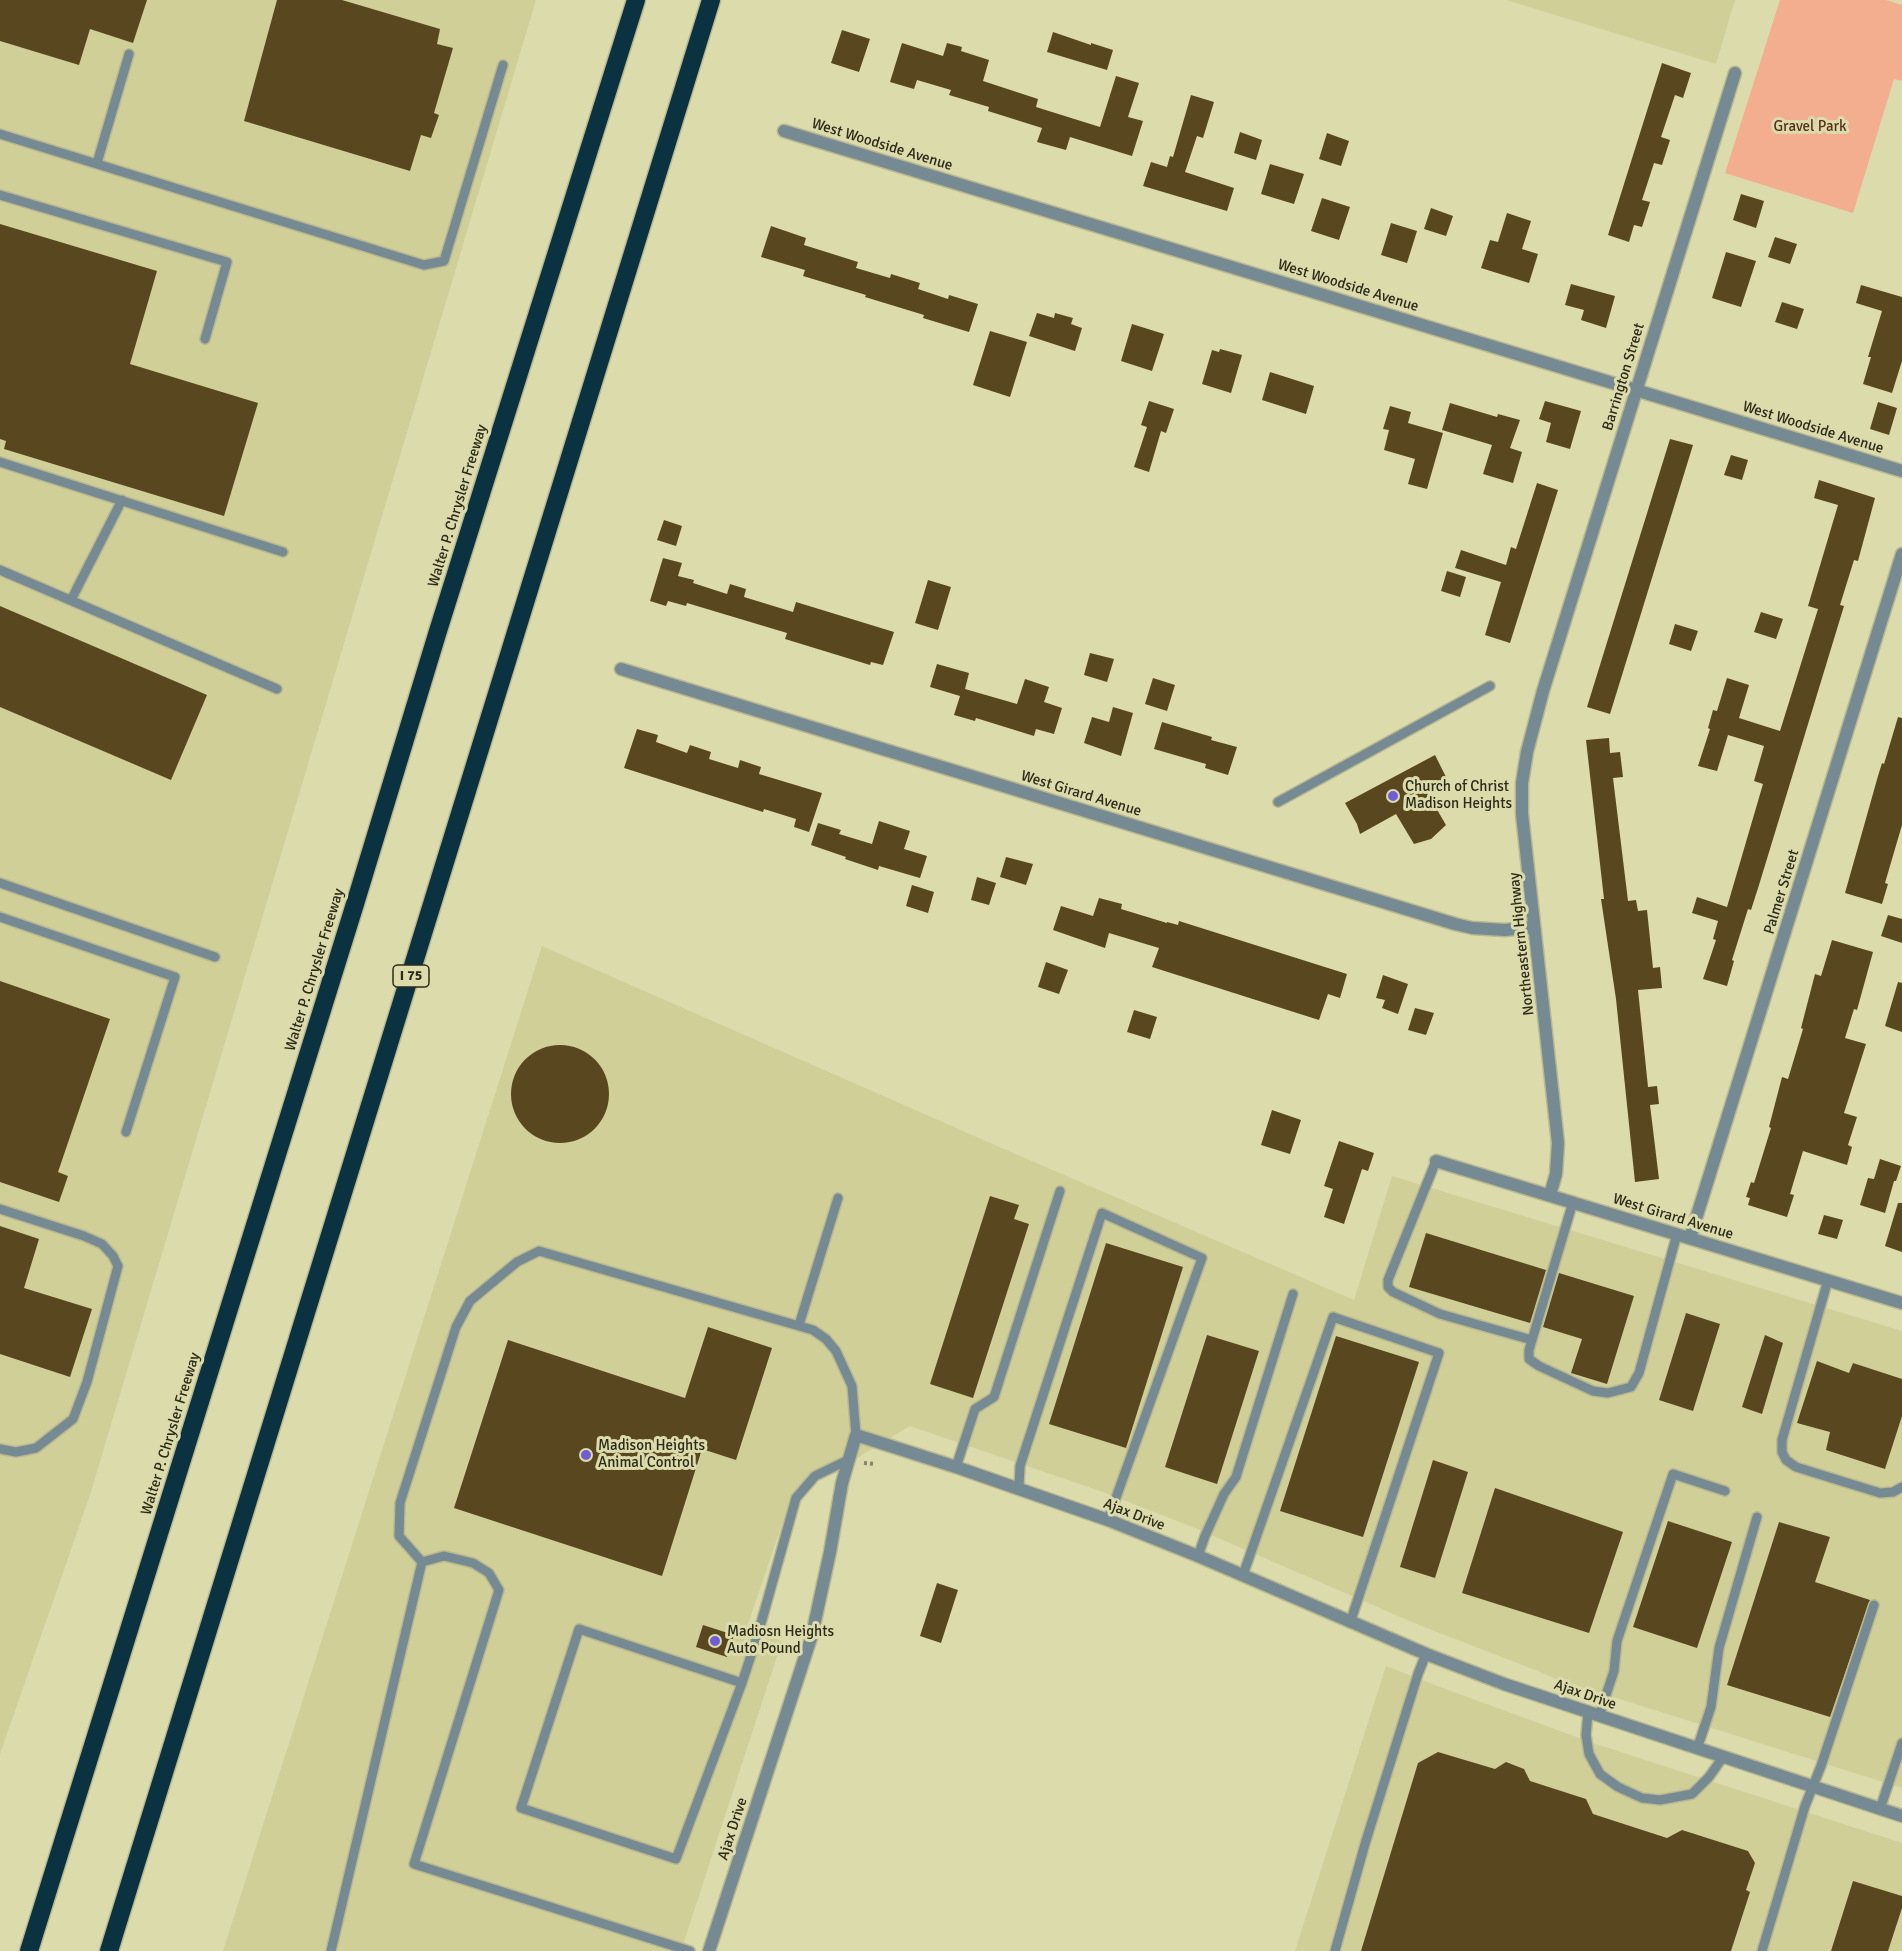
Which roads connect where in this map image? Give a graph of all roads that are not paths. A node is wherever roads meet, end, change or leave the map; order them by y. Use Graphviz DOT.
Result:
graph roads {
  1 [pos="636,0"];
  2 [pos="711,0"];
  3 [pos="129,54"];
  4 [pos="503,65"];
  5 [pos="1735,73"];
  6 [pos="784,131"];
  7 [pos="0,134"];
  8 [pos="97,163"];
  9 [pos="0,195"];
  10 [pos="204,339"];
  11 [pos="1636,390"];
  12 [pos="0,462"];
  13 [pos="1902,471"];
  14 [pos="122,500"];
  15 [pos="283,552"];
  16 [pos="1902,554"];
  17 [pos="0,570"];
  18 [pos="70,600"];
  19 [pos="621,669"];
  20 [pos="1491,686"];
  21 [pos="277,689"];
  22 [pos="1543,691"];
  23 [pos="1278,802"];
  24 [pos="0,883"];
  25 [pos="0,917"];
  26 [pos="1534,927"];
  27 [pos="215,957"];
  28 [pos="126,1132"];
  29 [pos="1436,1161"];
  30 [pos="1060,1191"];
  31 [pos="1550,1195"];
  32 [pos="838,1198"];
  33 [pos="1573,1202"];
  34 [pos="0,1209"];
  35 [pos="1677,1234"];
  36 [pos="1690,1238"];
  37 [pos="1828,1280"];
  38 [pos="1293,1294"];
  39 [pos="1902,1303"];
  40 [pos="799,1325"];
  41 [pos="1532,1340"];
  42 [pos="856,1436"];
  43 [pos="0,1449"];
  44 [pos="849,1460"];
  45 [pos="956,1467"];
  46 [pos="1902,1487"];
  47 [pos="1018,1488"];
  48 [pos="1725,1491"];
  49 [pos="1757,1518"];
  50 [pos="1108,1520"];
  51 [pos="1198,1556"];
  52 [pos="422,1562"];
  53 [pos="1243,1575"];
  54 [pos="1874,1605"];
  55 [pos="1350,1623"];
  56 [pos="1425,1654"];
  57 [pos="742,1683"];
  58 [pos="1593,1714"];
  59 [pos="1902,1743"];
  60 [pos="1697,1749"];
  61 [pos="1723,1757"];
  62 [pos="1813,1787"];
  63 [pos="1880,1809"];
  64 [pos="1902,1816"];
  65 [pos="54,1866"];
  66 [pos="15,1951"];
  67 [pos="28,1951"];
  68 [pos="109,1951"];
  69 [pos="331,1951"];
  70 [pos="690,1951"];
  71 [pos="709,1951"];
  72 [pos="1335,1951"];
  73 [pos="1762,1951"];
  1 -- 65 [label="highway, Walter P. Chrysler Freeway"];
  2 -- 68 [label="highway, I 75"];
  3 -- 8 [label="lane"];
  4 -- 8 [label="lane"];
  5 -- 11 [label="street, Barrington Street"];
  6 -- 11 [label="street, West Woodside Avenue"];
  7 -- 8 [label="lane"];
  9 -- 10 [label="lane"];
  11 -- 13 [label="street, West Woodside Avenue"];
  11 -- 22 [label="street, Barrington Street"];
  12 -- 14 [label="lane"];
  14 -- 15 [label="lane"];
  14 -- 18 [label="lane"];
  16 -- 36 [label="street, Palmer Street"];
  17 -- 18 [label="lane"];
  18 -- 21 [label="lane"];
  19 -- 26 [label="street, West Girard Avenue"];
  20 -- 23 [label="lane"];
  22 -- 26 [label="street, Northeastern Highway"];
  24 -- 27 [label="lane"];
  25 -- 28 [label="lane"];
  26 -- 31 [label="street, Northeastern Highway"];
  29 -- 31 [label="street, West Girard Avenue"];
  29 -- 41 [label="lane"];
  30 -- 45 [label="lane"];
  31 -- 33 [label="street, West Girard Avenue"];
  32 -- 40 [label="lane"];
  33 -- 35 [label="street, West Girard Avenue"];
  33 -- 41 [label="lane"];
  34 -- 43 [label="lane"];
  35 -- 36 [label="street, West Girard Avenue"];
  35 -- 41 [label="lane"];
  36 -- 37 [label="street, West Girard Avenue"];
  37 -- 39 [label="street, West Girard Avenue"];
  37 -- 46 [label="lane"];
  38 -- 51 [label="lane"];
  40 -- 42 [label="lane"];
  40 -- 52 [label="lane"];
  42 -- 44 [label="street, Ajax Drive"];
  42 -- 45 [label="street, Ajax Drive"];
  44 -- 57 [label="lane"];
  44 -- 71 [label="street, Ajax Drive"];
  45 -- 47 [label="street, Ajax Drive"];
  47 -- 50 [label="street, Ajax Drive"];
  47 -- 50 [label="lane"];
  48 -- 58 [label="lane"];
  49 -- 60 [label="lane"];
  50 -- 51 [label="street, Ajax Drive"];
  51 -- 53 [label="street, Ajax Drive"];
  52 -- 69 [label="lane"];
  52 -- 70 [label="lane"];
  53 -- 55 [label="street, Ajax Drive"];
  53 -- 55 [label="lane"];
  54 -- 62 [label="lane"];
  55 -- 56 [label="street, Ajax Drive"];
  56 -- 58 [label="street, Ajax Drive"];
  56 -- 72 [label="lane"];
  57 -- 57 [label="lane"];
  58 -- 60 [label="street, Ajax Drive"];
  58 -- 61 [label="lane"];
  59 -- 63 [label="lane"];
  60 -- 61 [label="street, Ajax Drive"];
  61 -- 62 [label="street, Ajax Drive"];
  62 -- 63 [label="street, Ajax Drive"];
  62 -- 73 [label="lane"];
  63 -- 64 [label="street, Ajax Drive"];
  65 -- 66 [label="highway"];
  65 -- 67 [label="highway, Walter P. Chrysler Freeway"];
}
